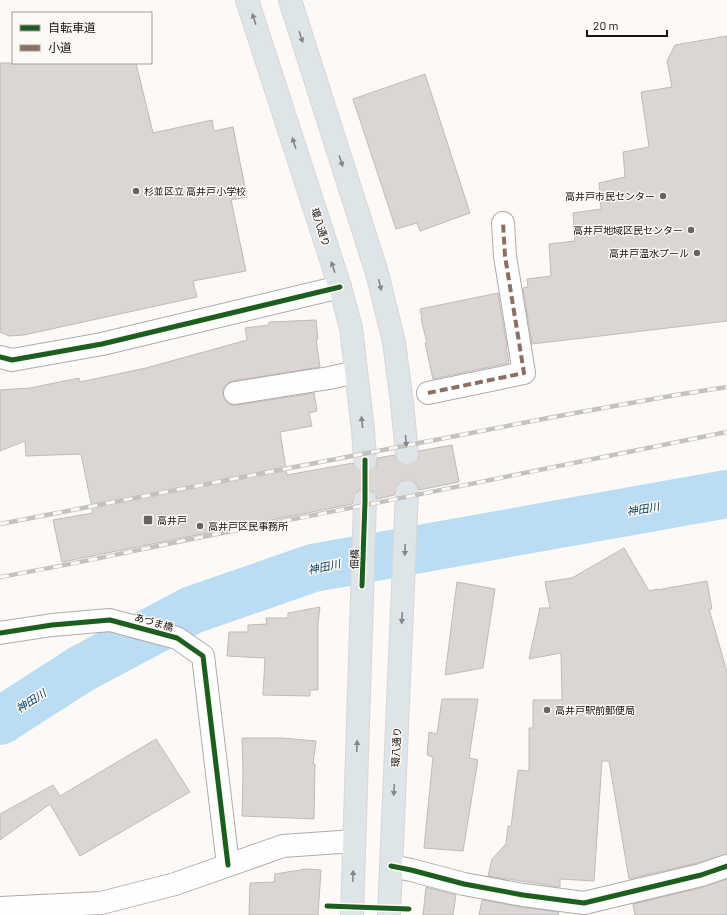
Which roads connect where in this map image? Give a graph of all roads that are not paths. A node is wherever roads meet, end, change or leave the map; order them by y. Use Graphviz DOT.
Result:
graph roads {
  1 [pos="248,0"];
  2 [pos="290,0"];
  3 [pos="503,224"];
  4 [pos="340,287"];
  5 [pos="0,357"];
  6 [pos="356,372"];
  7 [pos="235,393"];
  8 [pos="428,393"];
  9 [pos="407,453"];
  10 [pos="365,460"];
  11 [pos="407,492"];
  12 [pos="365,502"];
  13 [pos="0,633"];
  14 [pos="354,841"];
  15 [pos="228,865"];
  16 [pos="391,866"];
  17 [pos="727,866"];
  18 [pos="0,908"];
  19 [pos="352,915"];
  20 [pos="389,915"];
  4 -- 1 [label="main road, 環八通り, one-way"];
  2 -- 9 [label="main road, one-way"];
  3 -- 8 [label="street"];
  4 -- 5 [label="street"];
  4 -- 6 [label="main road, 環八通り"];
  6 -- 7 [label="street"];
  10 -- 6 [label="main road, 環八通り, one-way"];
  11 -- 16 [label="main road, 環八通り, one-way"];
  14 -- 12 [label="main road, 佃橋, one-way"];
  13 -- 15 [label="street, あづま橋"];
  14 -- 15 [label="street"];
  19 -- 14 [label="main road, one-way"];
  15 -- 18 [label="street"];
  16 -- 17 [label="street"];
  16 -- 20 [label="main road, 環八通り"];
}
